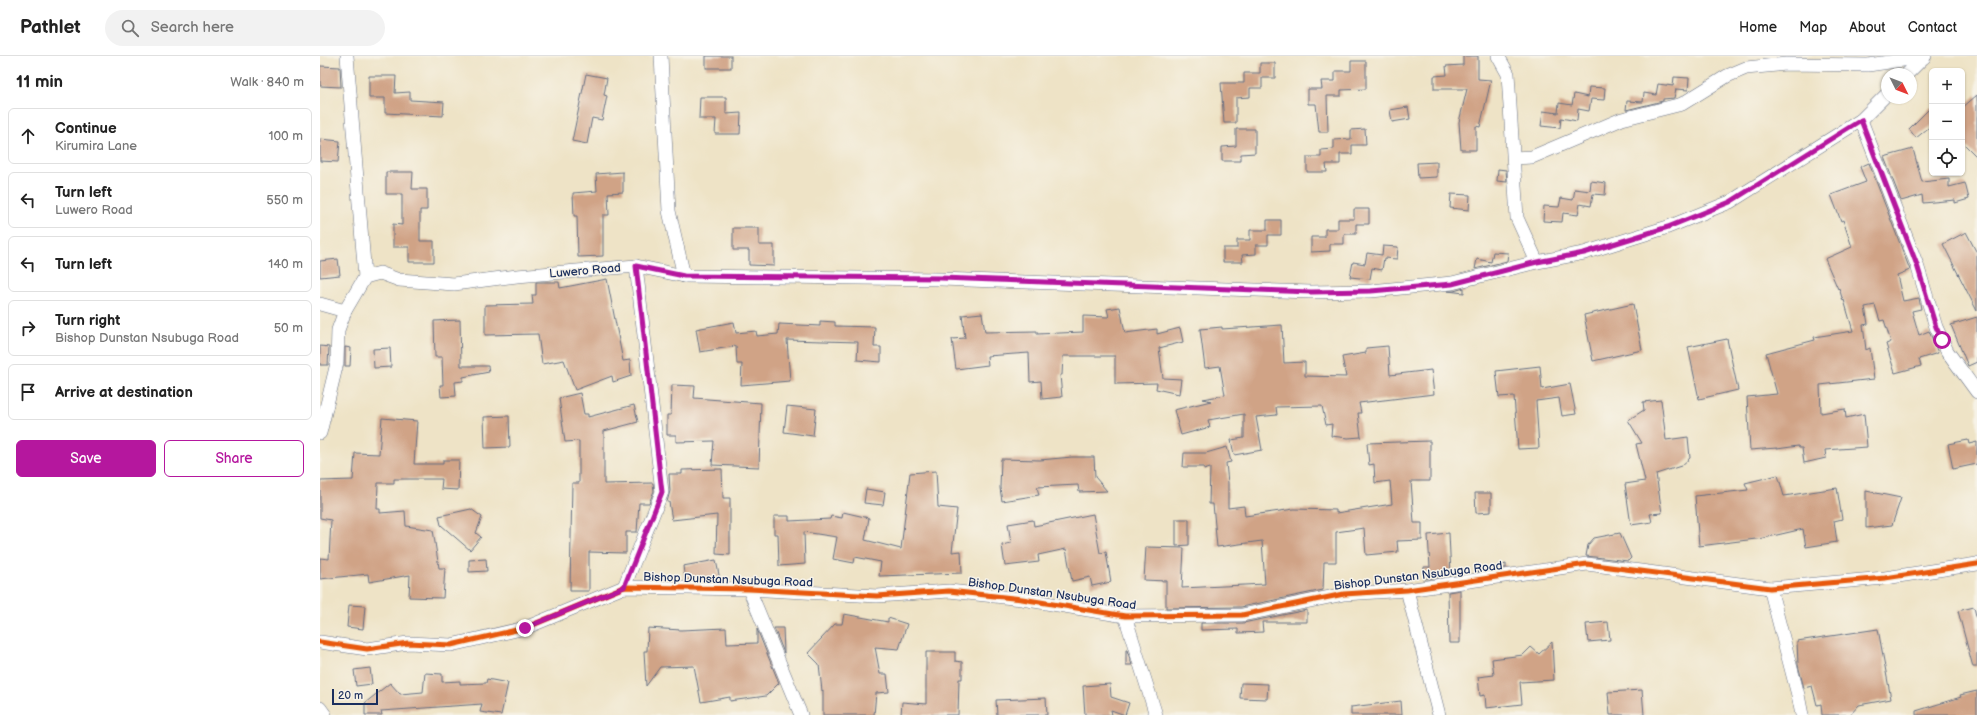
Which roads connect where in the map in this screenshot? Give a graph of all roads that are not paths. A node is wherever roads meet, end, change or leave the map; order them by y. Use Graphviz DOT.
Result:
graph roads {
  1 [pos="347,56"];
  2 [pos="661,56"];
  3 [pos="1498,56"];
  4 [pos="1925,56"];
  5 [pos="1913,68"];
  6 [pos="1881,100"];
  7 [pos="1861,120"];
  8 [pos="1514,158"];
  9 [pos="1537,262"];
  10 [pos="636,266"];
  11 [pos="684,276"];
  12 [pos="365,278"];
  13 [pos="320,304"];
  14 [pos="345,310"];
  15 [pos="1977,392"];
  16 [pos="320,433"];
  17 [pos="1977,564"];
  18 [pos="624,587"];
  19 [pos="1770,588"];
  20 [pos="748,589"];
  21 [pos="1407,590"];
  22 [pos="1125,616"];
  23 [pos="320,642"];
  24 [pos="320,708"];
  25 [pos="325,715"];
  26 [pos="801,715"];
  27 [pos="1156,715"];
  28 [pos="1439,715"];
  29 [pos="1802,715"];
  1 -- 12 [label="street"];
  2 -- 11 [label="street"];
  3 -- 8 [label="street"];
  4 -- 5 [label="street"];
  4 -- 8 [label="street"];
  6 -- 7 [label="street, Luwero Road"];
  7 -- 9 [label="street, Luwero Road"];
  7 -- 15 [label="street"];
  8 -- 9 [label="street"];
  9 -- 11 [label="street, Luwero Road"];
  10 -- 11 [label="street, Luwero Road"];
  10 -- 12 [label="street, Luwero Road"];
  10 -- 18 [label="street"];
  12 -- 14 [label="street"];
  13 -- 14 [label="street"];
  14 -- 16 [label="street"];
  17 -- 19 [label="street, Bishop Dunstan Nsubuga Road"];
  18 -- 20 [label="street, Bishop Dunstan Nsubuga Road"];
  18 -- 23 [label="street, Bishop Dunstan Nsubuga Road"];
  19 -- 21 [label="street, Bishop Dunstan Nsubuga Road"];
  19 -- 29 [label="street"];
  20 -- 22 [label="street, Bishop Dunstan Nsubuga Road"];
  20 -- 26 [label="street"];
  21 -- 22 [label="street, Bishop Dunstan Nsubuga Road"];
  21 -- 28 [label="street"];
  22 -- 27 [label="street"];
  24 -- 25 [label="street"];
}
